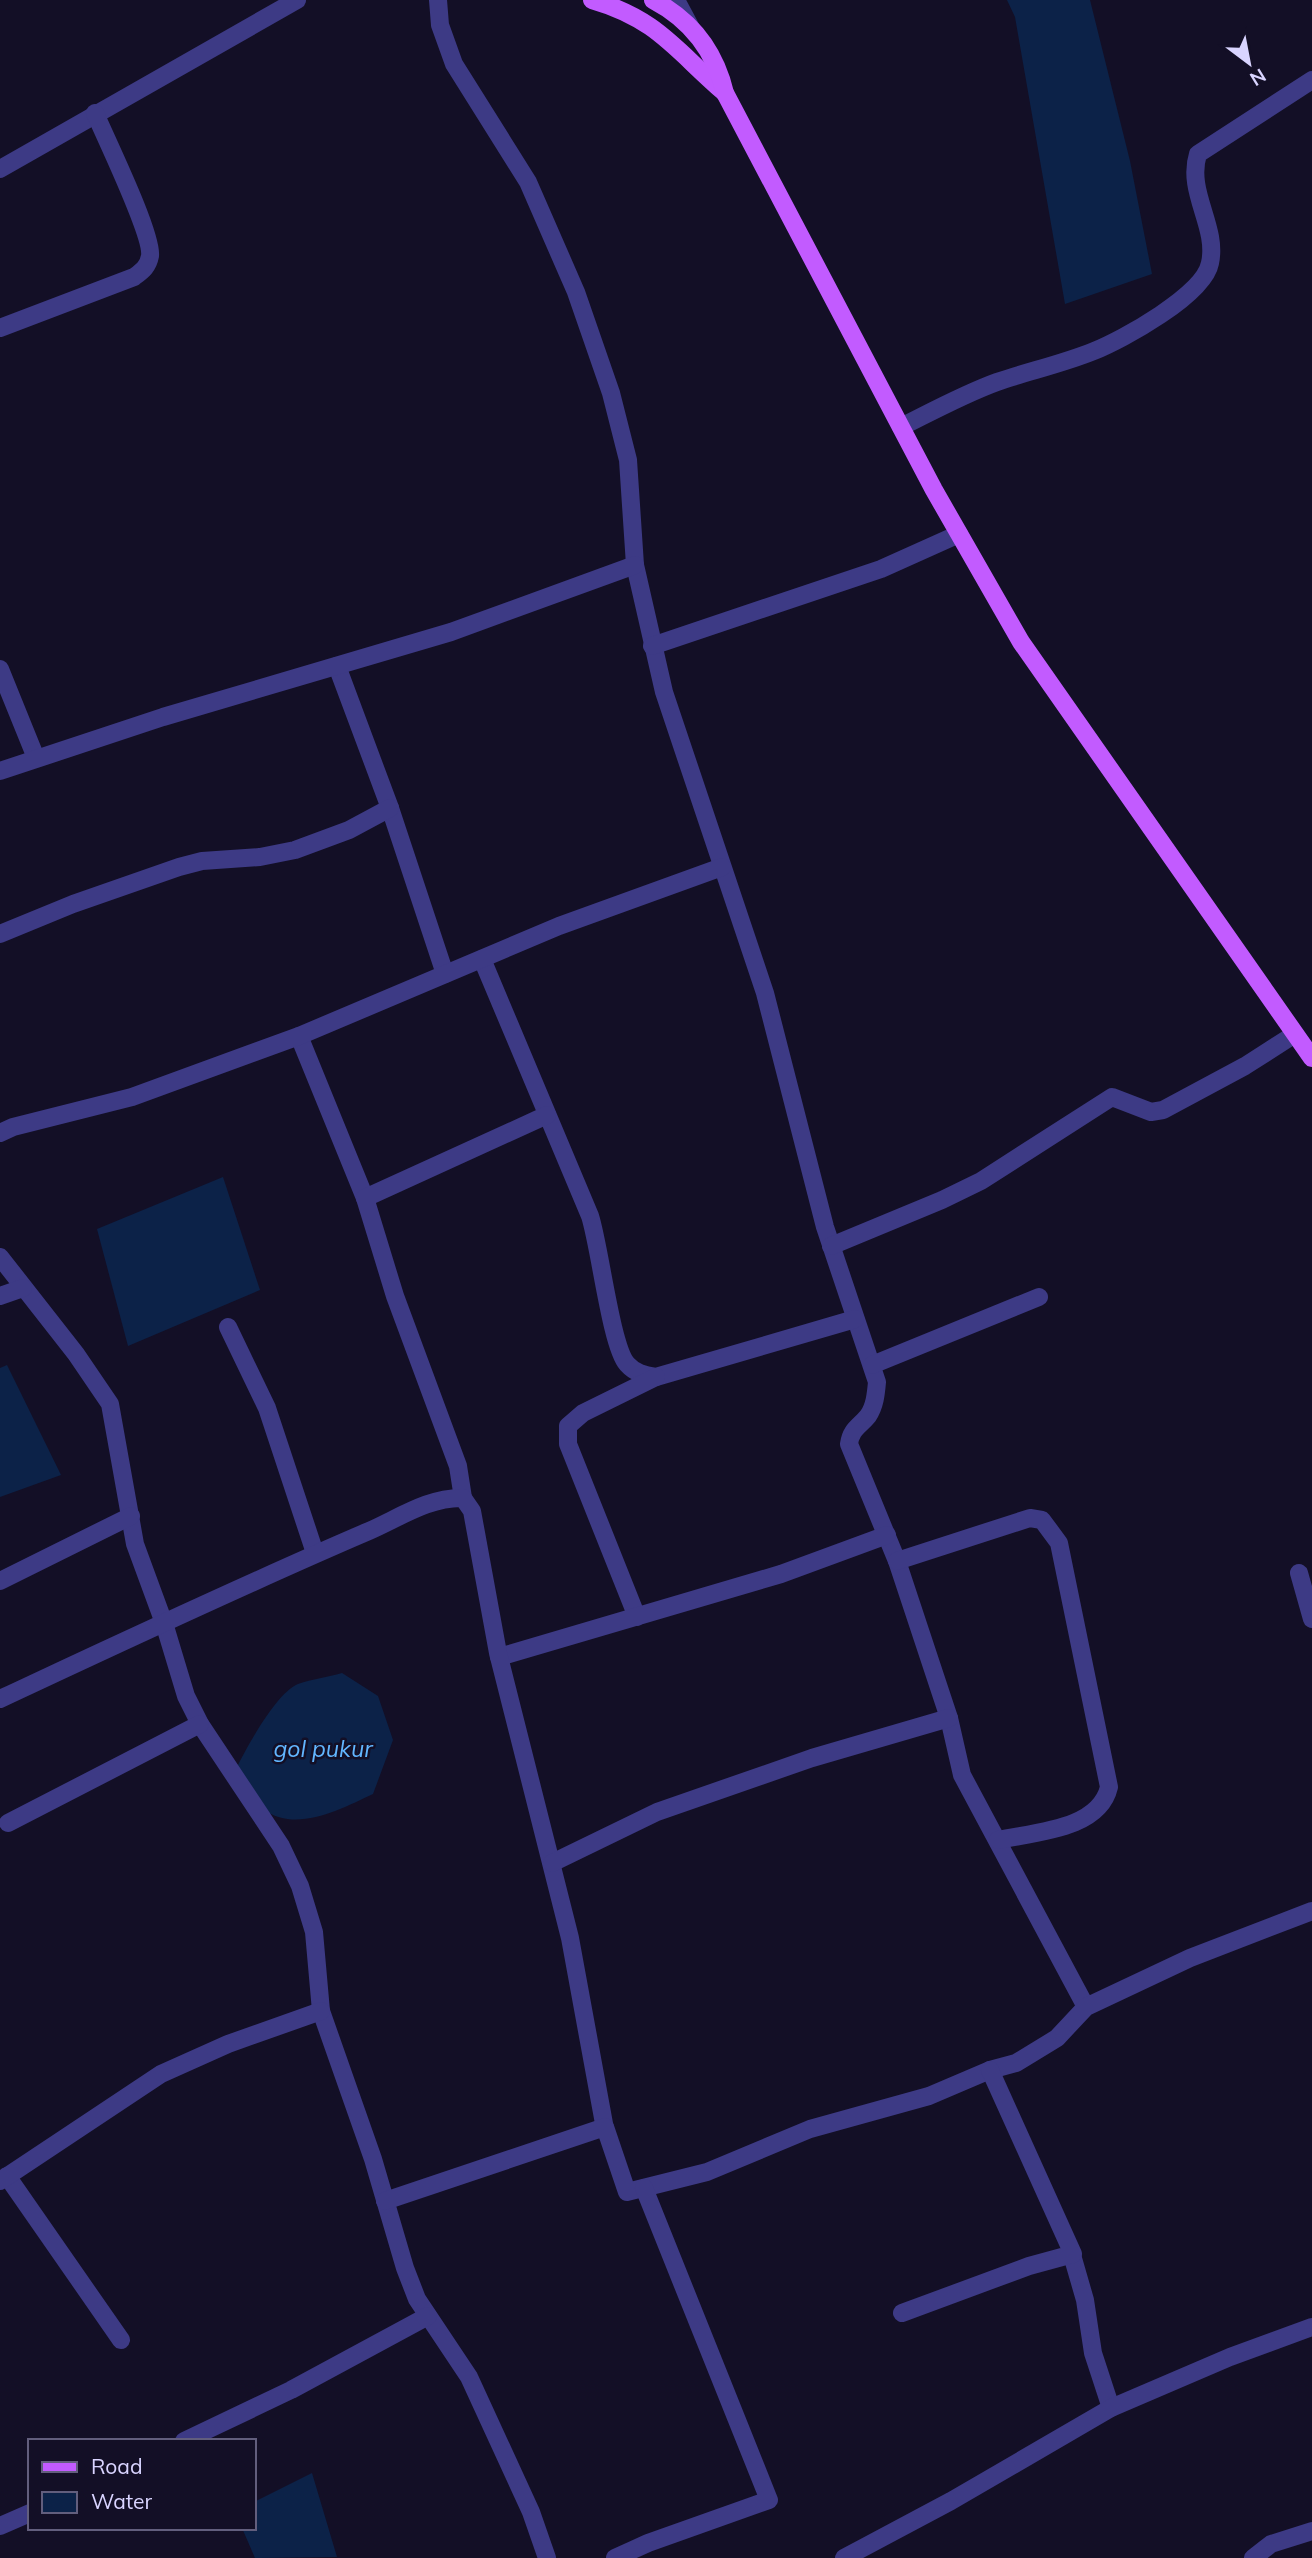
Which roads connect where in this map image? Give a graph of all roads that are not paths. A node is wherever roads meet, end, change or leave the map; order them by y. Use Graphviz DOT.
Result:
graph roads {
  1 [pos="297,0"];
  2 [pos="438,0"];
  3 [pos="592,0"];
  4 [pos="653,0"];
  5 [pos="676,0"];
  6 [pos="691,28"];
  7 [pos="1312,80"];
  8 [pos="725,93"];
  9 [pos="95,113"];
  10 [pos="0,169"];
  11 [pos="0,328"];
  12 [pos="901,427"];
  13 [pos="959,534"];
  14 [pos="635,565"];
  15 [pos="652,646"];
  16 [pos="337,666"];
  17 [pos="0,669"];
  18 [pos="36,758"];
  19 [pos="0,771"];
  20 [pos="390,808"];
  21 [pos="722,867"];
  22 [pos="0,934"];
  23 [pos="482,959"];
  24 [pos="445,974"];
  25 [pos="1295,1034"];
  26 [pos="299,1036"];
  27 [pos="1311,1053"];
  28 [pos="547,1115"];
  29 [pos="0,1133"];
  30 [pos="365,1198"];
  31 [pos="831,1246"];
  32 [pos="0,1257"];
  33 [pos="23,1287"];
  34 [pos="0,1296"];
  35 [pos="1040,1297"];
  36 [pos="855,1319"];
  37 [pos="228,1327"];
  38 [pos="872,1365"];
  39 [pos="656,1377"];
  40 [pos="463,1498"];
  41 [pos="131,1516"];
  42 [pos="887,1535"];
  43 [pos="315,1553"];
  44 [pos="897,1561"];
  45 [pos="1299,1573"];
  46 [pos="0,1581"];
  47 [pos="637,1617"];
  48 [pos="1312,1619"];
  49 [pos="164,1623"];
  50 [pos="499,1657"];
  51 [pos="0,1699"];
  52 [pos="949,1718"];
  53 [pos="200,1724"];
  54 [pos="8,1823"];
  55 [pos="998,1840"];
  56 [pos="552,1863"];
  57 [pos="1312,1911"];
  58 [pos="1086,2007"];
  59 [pos="321,2011"];
  60 [pos="990,2070"];
  61 [pos="605,2129"];
  62 [pos="4,2178"];
  63 [pos="644,2188"];
  64 [pos="385,2201"];
  65 [pos="1072,2255"];
  66 [pos="902,2312"];
  67 [pos="428,2316"];
  68 [pos="1312,2327"];
  69 [pos="121,2340"];
  70 [pos="1111,2408"];
  71 [pos="188,2439"];
  72 [pos="28,2514"];
  73 [pos="0,2526"];
  74 [pos="1312,2531"];
  75 [pos="547,2558"];
  76 [pos="615,2558"];
  77 [pos="844,2558"];
  78 [pos="1253,2558"];
  1 -- 9 [label="street"];
  2 -- 14 [label="street"];
  3 -- 8 [label="main road"];
  4 -- 6 [label="main road"];
  5 -- 6 [label="street"];
  6 -- 8 [label="main road"];
  7 -- 12 [label="street"];
  8 -- 12 [label="main road"];
  9 -- 10 [label="street"];
  9 -- 11 [label="street"];
  12 -- 13 [label="main road"];
  13 -- 15 [label="street"];
  13 -- 25 [label="main road"];
  14 -- 15 [label="street"];
  14 -- 16 [label="street"];
  15 -- 21 [label="street"];
  16 -- 18 [label="street"];
  16 -- 20 [label="street"];
  17 -- 18 [label="street"];
  18 -- 19 [label="street"];
  20 -- 22 [label="street"];
  20 -- 24 [label="street"];
  21 -- 23 [label="street"];
  21 -- 31 [label="street"];
  23 -- 24 [label="street"];
  23 -- 28 [label="street"];
  24 -- 26 [label="street"];
  25 -- 27 [label="main road"];
  25 -- 31 [label="street"];
  26 -- 29 [label="street"];
  26 -- 30 [label="street"];
  28 -- 30 [label="street"];
  28 -- 39 [label="street"];
  30 -- 40 [label="street"];
  31 -- 36 [label="street"];
  32 -- 33 [label="street"];
  33 -- 34 [label="street"];
  33 -- 41 [label="street"];
  35 -- 38 [label="street"];
  36 -- 38 [label="street"];
  36 -- 39 [label="street"];
  37 -- 43 [label="street"];
  38 -- 42 [label="street"];
  39 -- 47 [label="street"];
  40 -- 43 [label="street"];
  40 -- 50 [label="street"];
  41 -- 46 [label="street"];
  41 -- 49 [label="street"];
  42 -- 44 [label="street"];
  42 -- 47 [label="street"];
  43 -- 49 [label="street"];
  44 -- 52 [label="street"];
  44 -- 55 [label="street"];
  45 -- 48 [label="street"];
  47 -- 50 [label="street"];
  49 -- 51 [label="street"];
  49 -- 53 [label="street"];
  50 -- 56 [label="street"];
  52 -- 55 [label="street"];
  52 -- 56 [label="street"];
  53 -- 54 [label="street"];
  53 -- 59 [label="street"];
  55 -- 58 [label="street"];
  56 -- 61 [label="street"];
  57 -- 58 [label="street"];
  58 -- 60 [label="street"];
  59 -- 62 [label="street"];
  59 -- 64 [label="street"];
  60 -- 63 [label="street"];
  60 -- 65 [label="street"];
  61 -- 63 [label="street"];
  61 -- 64 [label="street"];
  62 -- 69 [label="street"];
  63 -- 76 [label="street"];
  64 -- 67 [label="street"];
  65 -- 66 [label="street"];
  65 -- 70 [label="street"];
  67 -- 71 [label="street"];
  67 -- 75 [label="street"];
  68 -- 70 [label="street"];
  70 -- 77 [label="street"];
  72 -- 73 [label="street"];
  74 -- 78 [label="street"];
}
